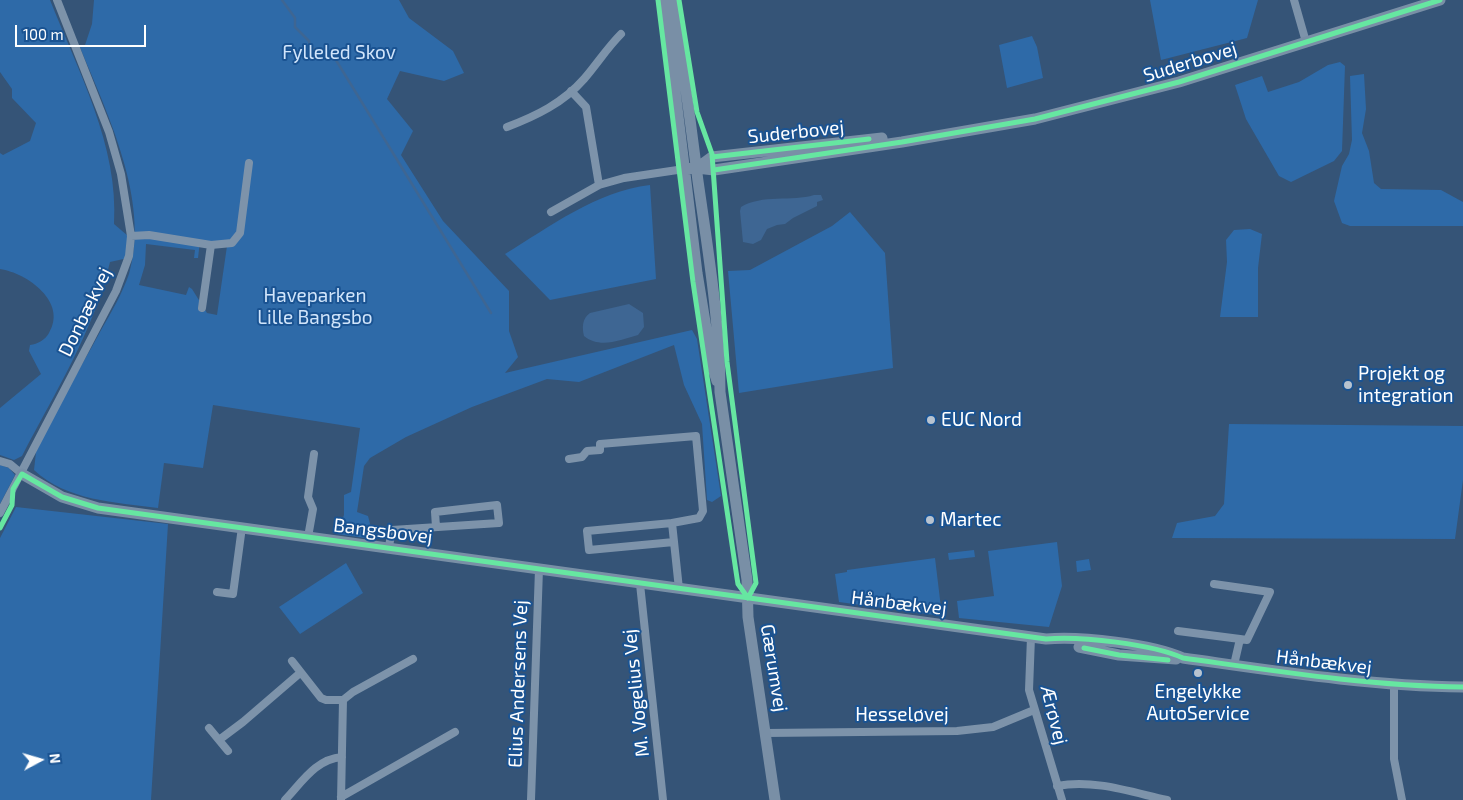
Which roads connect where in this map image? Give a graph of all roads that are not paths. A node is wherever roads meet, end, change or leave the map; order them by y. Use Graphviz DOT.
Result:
graph roads {
  1 [pos="57,0"];
  2 [pos="664,0"];
  3 [pos="672,0"];
  4 [pos="1294,0"];
  5 [pos="1440,0"];
  6 [pos="621,34"];
  7 [pos="1306,42"];
  8 [pos="572,91"];
  9 [pos="507,128"];
  10 [pos="250,162"];
  11 [pos="696,168"];
  12 [pos="684,170"];
  13 [pos="599,185"];
  14 [pos="551,212"];
  15 [pos="131,236"];
  16 [pos="211,245"];
  17 [pos="202,308"];
  18 [pos="720,392"];
  19 [pos="314,454"];
  20 [pos="570,458"];
  21 [pos="0,461"];
  22 [pos="22,474"];
  23 [pos="0,513"];
  24 [pos="672,523"];
  25 [pos="242,527"];
  26 [pos="436,527"];
  27 [pos="308,537"];
  28 [pos="674,542"];
  29 [pos="390,546"];
  30 [pos="539,569"];
  31 [pos="640,584"];
  32 [pos="1214,584"];
  33 [pos="679,589"];
  34 [pos="217,592"];
  35 [pos="748,598"];
  36 [pos="1178,631"];
  37 [pos="1031,637"];
  38 [pos="1240,639"];
  39 [pos="413,659"];
  40 [pos="292,661"];
  41 [pos="1234,666"];
  42 [pos="300,673"];
  43 [pos="1394,685"];
  44 [pos="1463,687"];
  45 [pos="342,700"];
  46 [pos="1034,710"];
  47 [pos="209,728"];
  48 [pos="455,732"];
  49 [pos="766,733"];
  50 [pos="219,740"];
  51 [pos="228,751"];
  52 [pos="342,757"];
  53 [pos="1057,786"];
  54 [pos="341,799"];
  55 [pos="285,800"];
  56 [pos="530,800"];
  57 [pos="663,800"];
  58 [pos="775,800"];
  59 [pos="1062,800"];
  60 [pos="1167,800"];
  61 [pos="1402,800"];
  1 -- 15 [label="street, Donbækvej"];
  2 -- 12 [label="street, Gærumvej"];
  3 -- 11 [label="street, Gærumvej"];
  4 -- 7 [label="street"];
  5 -- 7 [label="street, Suderbovej"];
  6 -- 8 [label="street"];
  7 -- 11 [label="street, Suderbovej"];
  8 -- 9 [label="street"];
  8 -- 13 [label="street"];
  10 -- 16 [label="street"];
  11 -- 12 [label="street, Suderbovej"];
  11 -- 18 [label="street, Gærumvej"];
  12 -- 13 [label="street"];
  12 -- 18 [label="street, Gærumvej"];
  13 -- 14 [label="street"];
  15 -- 16 [label="street"];
  15 -- 22 [label="street, Donbækvej"];
  16 -- 17 [label="street"];
  18 -- 35 [label="street, Gærumvej"];
  19 -- 27 [label="street, Bangsbovej"];
  20 -- 24 [label="street"];
  21 -- 22 [label="street"];
  22 -- 23 [label="street, Donbækvej"];
  22 -- 25 [label="street, Bangsbovej"];
  24 -- 28 [label="street"];
  24 -- 28 [label="street"];
  25 -- 27 [label="street, Bangsbovej"];
  25 -- 34 [label="street"];
  26 -- 26 [label="street, Bangsbovej"];
  26 -- 29 [label="street, Bangsbovej"];
  27 -- 29 [label="street, Bangsbovej"];
  28 -- 33 [label="street"];
  29 -- 30 [label="street, Bangsbovej"];
  30 -- 31 [label="street, Bangsbovej"];
  30 -- 56 [label="street, Elius Andersens Vej"];
  31 -- 33 [label="street, Bangsbovej"];
  31 -- 57 [label="street, M. Vogelius Vej"];
  32 -- 38 [label="street"];
  33 -- 35 [label="street, Bangsbovej"];
  35 -- 37 [label="street, Hånbækvej"];
  35 -- 49 [label="street, Gærumvej"];
  36 -- 38 [label="street"];
  37 -- 41 [label="street, Hånbækvej"];
  37 -- 46 [label="street, Ærøvej"];
  38 -- 41 [label="street"];
  39 -- 45 [label="street"];
  40 -- 42 [label="street"];
  41 -- 43 [label="street, Hånbækvej"];
  42 -- 45 [label="street"];
  42 -- 50 [label="street"];
  43 -- 44 [label="street, Hånbækvej"];
  43 -- 61 [label="street"];
  45 -- 52 [label="street"];
  46 -- 49 [label="street, Hesseløvej"];
  46 -- 53 [label="street, Ærøvej"];
  47 -- 50 [label="street"];
  48 -- 54 [label="street"];
  49 -- 58 [label="street, Gærumvej"];
  50 -- 51 [label="street"];
  52 -- 54 [label="street"];
  52 -- 55 [label="street"];
  53 -- 59 [label="street, Ærøvej"];
  53 -- 60 [label="street"];
}
